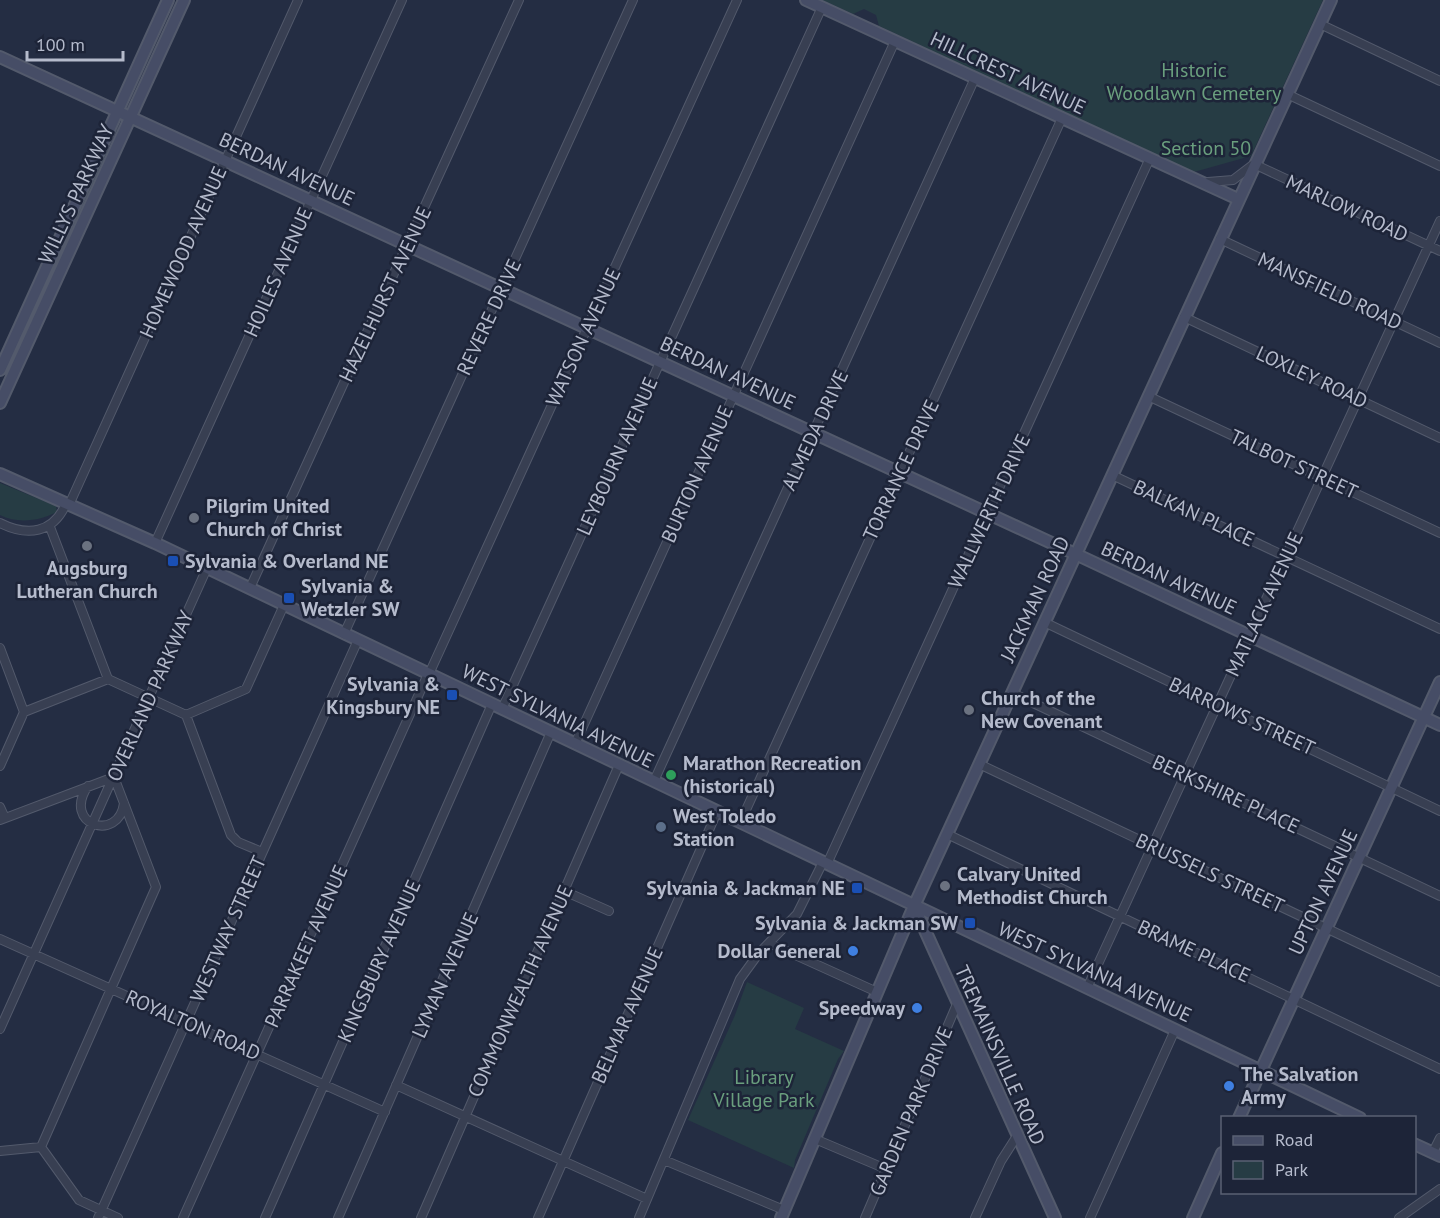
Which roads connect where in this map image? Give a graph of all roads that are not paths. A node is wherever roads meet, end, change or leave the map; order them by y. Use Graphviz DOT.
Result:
graph roads {
  1 [pos="168,0"];
  2 [pos="183,0"];
  3 [pos="298,0"];
  4 [pos="402,0"];
  5 [pos="519,0"];
  6 [pos="633,0"];
  7 [pos="737,0"];
  8 [pos="806,0"];
  9 [pos="1331,0"];
  10 [pos="822,7"];
  11 [pos="1320,24"];
  12 [pos="895,41"];
  13 [pos="0,57"];
  14 [pos="133,76"];
  15 [pos="975,78"];
  16 [pos="1440,81"];
  17 [pos="147,82"];
  18 [pos="1287,94"];
  19 [pos="117,111"];
  20 [pos="131,117"];
  21 [pos="1062,118"];
  22 [pos="104,141"];
  23 [pos="117,147"];
  24 [pos="1150,158"];
  25 [pos="225,161"];
  26 [pos="1254,164"];
  27 [pos="1440,166"];
  28 [pos="1195,179"];
  29 [pos="1238,199"];
  30 [pos="311,200"];
  31 [pos="1440,220"];
  32 [pos="1220,239"];
  33 [pos="407,245"];
  34 [pos="1428,246"];
  35 [pos="1440,251"];
  36 [pos="38,286"];
  37 [pos="502,288"];
  38 [pos="51,292"];
  39 [pos="1184,317"];
  40 [pos="1394,321"];
  41 [pos="587,328"];
  42 [pos="1440,343"];
  43 [pos="660,362"];
  44 [pos="0,370"];
  45 [pos="733,395"];
  46 [pos="1148,396"];
  47 [pos="1358,399"];
  48 [pos="0,403"];
  49 [pos="813,432"];
  50 [pos="1440,438"];
  51 [pos="900,472"];
  52 [pos="0,474"];
  53 [pos="1112,475"];
  54 [pos="1322,477"];
  55 [pos="68,504"];
  56 [pos="988,513"];
  57 [pos="1,525"];
  58 [pos="50,527"];
  59 [pos="1440,533"];
  60 [pos="155,543"];
  61 [pos="1076,554"];
  62 [pos="1286,556"];
  63 [pos="207,568"];
  64 [pos="250,588"];
  65 [pos="284,605"];
  66 [pos="1044,622"];
  67 [pos="1440,629"];
  68 [pos="344,634"];
  69 [pos="1249,635"];
  70 [pos="358,640"];
  71 [pos="0,648"];
  72 [pos="429,674"];
  73 [pos="108,679"];
  74 [pos="1440,682"];
  75 [pos="1012,693"];
  76 [pos="149,698"];
  77 [pos="1218,705"];
  78 [pos="497,706"];
  79 [pos="24,712"];
  80 [pos="186,715"];
  81 [pos="1423,717"];
  82 [pos="1440,725"];
  83 [pos="551,732"];
  84 [pos="575,744"];
  85 [pos="979,764"];
  86 [pos="619,765"];
  87 [pos="0,766"];
  88 [pos="1185,775"];
  89 [pos="114,777"];
  90 [pos="654,781"];
  91 [pos="88,786"];
  92 [pos="1391,787"];
  93 [pos="124,801"];
  94 [pos="0,807"];
  95 [pos="1440,811"];
  96 [pos="717,812"];
  97 [pos="2,819"];
  98 [pos="740,823"];
  99 [pos="92,825"];
  100 [pos="947,834"];
  101 [pos="1153,846"];
  102 [pos="262,852"];
  103 [pos="1359,858"];
  104 [pos="825,863"];
  105 [pos="564,891"];
  106 [pos="1440,896"];
  107 [pos="914,906"];
  108 [pos="609,911"];
  109 [pos="1120,916"];
  110 [pos="1326,928"];
  111 [pos="0,939"];
  112 [pos="769,943"];
  113 [pos="34,954"];
  114 [pos="1440,982"];
  115 [pos="1088,988"];
  116 [pos="112,989"];
  117 [pos="877,992"];
  118 [pos="1293,999"];
  119 [pos="957,1004"];
  120 [pos="186,1022"];
  121 [pos="0,1029"];
  122 [pos="1175,1030"];
  123 [pos="257,1054"];
  124 [pos="1440,1068"];
  125 [pos="1261,1070"];
  126 [pos="324,1084"];
  127 [pos="396,1085"];
  128 [pos="385,1112"];
  129 [pos="465,1116"];
  130 [pos="1240,1116"];
  131 [pos="1356,1116"];
  132 [pos="1017,1136"];
  133 [pos="815,1138"];
  134 [pos="1440,1138"];
  135 [pos="1416,1144"];
  136 [pos="41,1147"];
  137 [pos="0,1151"];
  138 [pos="1437,1154"];
  139 [pos="1221,1156"];
  140 [pos="664,1160"];
  141 [pos="562,1161"];
  142 [pos="886,1169"];
  143 [pos="1440,1189"];
  144 [pos="647,1199"];
  145 [pos="100,1214"];
  146 [pos="783,1214"];
  147 [pos="118,1218"];
  148 [pos="183,1218"];
  149 [pos="265,1218"];
  150 [pos="338,1218"];
  151 [pos="421,1218"];
  152 [pos="537,1218"];
  153 [pos="639,1218"];
  154 [pos="864,1218"];
  155 [pos="975,1218"];
  156 [pos="1055,1218"];
  157 [pos="1090,1218"];
  158 [pos="1193,1218"];
  159 [pos="1399,1218"];
  1 -- 14 [label="street, WILLYS PARKWAY"];
  2 -- 17 [label="street, WILLYS PARKWAY"];
  3 -- 25 [label="street, HOMEWOOD AVENUE"];
  4 -- 30 [label="street, HOILES AVENUE"];
  5 -- 33 [label="street, HAZELHURST AVENUE"];
  6 -- 37 [label="street, REVERE DRIVE"];
  7 -- 41 [label="street, WATSON AVENUE"];
  8 -- 10 [label="street, HILLCREST AVENUE"];
  9 -- 11 [label="street, JACKMAN ROAD"];
  10 -- 12 [label="street, HILLCREST AVENUE"];
  10 -- 43 [label="street, LEYBOURN AVENUE"];
  11 -- 16 [label="street"];
  11 -- 18 [label="street, JACKMAN ROAD"];
  12 -- 15 [label="street, HILLCREST AVENUE"];
  12 -- 45 [label="street, BURTON AVENUE"];
  13 -- 19 [label="street, BERDAN AVENUE"];
  14 -- 17 [label="street"];
  14 -- 19 [label="street, WILLYS PARKWAY"];
  15 -- 21 [label="street, HILLCREST AVENUE"];
  15 -- 49 [label="street, ALMEDA DRIVE"];
  17 -- 20 [label="street, WILLYS PARKWAY"];
  18 -- 26 [label="street, JACKMAN ROAD"];
  18 -- 27 [label="street"];
  19 -- 20 [label="street, BERDAN AVENUE"];
  19 -- 22 [label="street, WILLYS PARKWAY"];
  20 -- 23 [label="street, WILLYS PARKWAY"];
  20 -- 25 [label="street, BERDAN AVENUE"];
  21 -- 24 [label="street, HILLCREST AVENUE"];
  21 -- 51 [label="street, TORRANCE DRIVE"];
  22 -- 23 [label="street"];
  22 -- 36 [label="street, WILLYS PARKWAY"];
  23 -- 38 [label="street, WILLYS PARKWAY"];
  24 -- 28 [label="street, HILLCREST AVENUE"];
  24 -- 56 [label="street, WALLWERTH DRIVE"];
  25 -- 30 [label="street, BERDAN AVENUE"];
  25 -- 55 [label="street, HOMEWOOD AVENUE"];
  26 -- 28 [label="street, HILLCREST AVENUE"];
  26 -- 29 [label="street, JACKMAN ROAD"];
  26 -- 34 [label="street, MARLOW ROAD"];
  28 -- 29 [label="street, HILLCREST AVENUE"];
  29 -- 32 [label="street, JACKMAN ROAD"];
  30 -- 33 [label="street, BERDAN AVENUE"];
  30 -- 60 [label="street, HOILES AVENUE"];
  31 -- 34 [label="street, MATLACK AVENUE"];
  32 -- 39 [label="street, JACKMAN ROAD"];
  32 -- 40 [label="street, MANSFIELD ROAD"];
  33 -- 37 [label="street, BERDAN AVENUE"];
  33 -- 64 [label="street, HAZELHURST AVENUE"];
  34 -- 35 [label="street, MARLOW ROAD"];
  34 -- 40 [label="street, MATLACK AVENUE"];
  36 -- 38 [label="street"];
  36 -- 44 [label="street, WILLYS PARKWAY"];
  37 -- 41 [label="street, BERDAN AVENUE"];
  37 -- 68 [label="street, REVERE DRIVE"];
  38 -- 48 [label="street, WILLYS PARKWAY"];
  39 -- 46 [label="street, JACKMAN ROAD"];
  39 -- 47 [label="street, LOXLEY ROAD"];
  40 -- 42 [label="street, MANSFIELD ROAD"];
  40 -- 47 [label="street, MATLACK AVENUE"];
  41 -- 43 [label="street, BERDAN AVENUE"];
  41 -- 72 [label="street, WATSON AVENUE"];
  43 -- 45 [label="street, BERDAN AVENUE"];
  43 -- 78 [label="street, LEYBOURN AVENUE"];
  45 -- 49 [label="street, BERDAN AVENUE"];
  45 -- 84 [label="street, BURTON AVENUE"];
  46 -- 53 [label="street, JACKMAN ROAD"];
  46 -- 54 [label="street, TALBOT STREET"];
  47 -- 50 [label="street, LOXLEY ROAD"];
  47 -- 54 [label="street, MATLACK AVENUE"];
  49 -- 51 [label="street, BERDAN AVENUE"];
  49 -- 90 [label="street, ALMEDA DRIVE"];
  51 -- 56 [label="street, BERDAN AVENUE"];
  51 -- 98 [label="street, TORRANCE DRIVE"];
  52 -- 55 [label="street, WEST SYLVANIA AVENUE"];
  53 -- 61 [label="street, JACKMAN ROAD"];
  53 -- 62 [label="street, BALKAN PLACE"];
  54 -- 59 [label="street, TALBOT STREET"];
  54 -- 62 [label="street, MATLACK AVENUE"];
  55 -- 58 [label="street, HOMEWOOD AVENUE"];
  55 -- 60 [label="street, WEST SYLVANIA AVENUE"];
  56 -- 61 [label="street, BERDAN AVENUE"];
  56 -- 104 [label="street, WALLWERTH DRIVE"];
  57 -- 58 [label="street"];
  58 -- 73 [label="street"];
  60 -- 63 [label="street, WEST SYLVANIA AVENUE"];
  61 -- 66 [label="street, JACKMAN ROAD"];
  61 -- 69 [label="street, BERDAN AVENUE"];
  62 -- 67 [label="street, BALKAN PLACE"];
  62 -- 69 [label="street, MATLACK AVENUE"];
  63 -- 64 [label="street, WEST SYLVANIA AVENUE"];
  63 -- 76 [label="street, OVERLAND PARKWAY"];
  64 -- 65 [label="street, WEST SYLVANIA AVENUE"];
  65 -- 68 [label="street, WEST SYLVANIA AVENUE"];
  65 -- 80 [label="street"];
  66 -- 75 [label="street, JACKMAN ROAD"];
  66 -- 77 [label="street, BARROWS STREET"];
  68 -- 70 [label="street, WEST SYLVANIA AVENUE"];
  69 -- 77 [label="street, MATLACK AVENUE"];
  69 -- 81 [label="street, BERDAN AVENUE"];
  70 -- 72 [label="street, WEST SYLVANIA AVENUE"];
  70 -- 102 [label="street, WESTWAY STREET"];
  71 -- 79 [label="street"];
  72 -- 78 [label="street, WEST SYLVANIA AVENUE"];
  72 -- 123 [label="street, PARRAKEET AVENUE"];
  73 -- 76 [label="street"];
  73 -- 79 [label="street"];
  74 -- 81 [label="street, UPTON AVENUE"];
  75 -- 85 [label="street, JACKMAN ROAD"];
  75 -- 88 [label="street, BERKSHIRE PLACE"];
  76 -- 80 [label="street"];
  76 -- 89 [label="street, OVERLAND PARKWAY"];
  77 -- 88 [label="street, MATLACK AVENUE"];
  77 -- 92 [label="street, BARROWS STREET"];
  78 -- 83 [label="street, WEST SYLVANIA AVENUE"];
  78 -- 126 [label="street, KINGSBURY AVENUE"];
  79 -- 87 [label="street"];
  80 -- 102 [label="street"];
  81 -- 82 [label="street, BERDAN AVENUE"];
  81 -- 92 [label="street, UPTON AVENUE"];
  83 -- 84 [label="street, WEST SYLVANIA AVENUE"];
  83 -- 127 [label="street, LYMAN AVENUE"];
  84 -- 86 [label="street, WEST SYLVANIA AVENUE"];
  85 -- 100 [label="street, JACKMAN ROAD"];
  85 -- 101 [label="street, BRUSSELS STREET"];
  86 -- 90 [label="street, WEST SYLVANIA AVENUE"];
  86 -- 105 [label="street, COMMONWEALTH AVENUE"];
  88 -- 101 [label="street, MATLACK AVENUE"];
  88 -- 103 [label="street, BERKSHIRE PLACE"];
  89 -- 91 [label="street"];
  89 -- 93 [label="street"];
  89 -- 99 [label="street, OVERLAND PARKWAY"];
  90 -- 96 [label="street, WEST SYLVANIA AVENUE"];
  91 -- 97 [label="street"];
  91 -- 99 [label="street, OVERLAND PARKWAY"];
  92 -- 95 [label="street, BARROWS STREET"];
  92 -- 103 [label="street, UPTON AVENUE"];
  93 -- 99 [label="street, OVERLAND PARKWAY"];
  93 -- 116 [label="street"];
  94 -- 97 [label="street"];
  96 -- 98 [label="street, WEST SYLVANIA AVENUE"];
  96 -- 141 [label="street, BELMAR AVENUE"];
  98 -- 104 [label="street, WEST SYLVANIA AVENUE"];
  99 -- 113 [label="street, OVERLAND PARKWAY"];
  100 -- 107 [label="street, JACKMAN ROAD"];
  100 -- 109 [label="street, BRAME PLACE"];
  101 -- 109 [label="street, MATLACK AVENUE"];
  101 -- 110 [label="street, BRUSSELS STREET"];
  102 -- 120 [label="street, WESTWAY STREET"];
  103 -- 106 [label="street, BERKSHIRE PLACE"];
  103 -- 110 [label="street, UPTON AVENUE"];
  104 -- 107 [label="street, WEST SYLVANIA AVENUE"];
  104 -- 112 [label="street, WALLWERTH DRIVE"];
  105 -- 108 [label="street"];
  105 -- 129 [label="street, COMMONWEALTH AVENUE"];
  107 -- 115 [label="street, WEST SYLVANIA AVENUE"];
  107 -- 117 [label="street, JACKMAN ROAD"];
  107 -- 119 [label="street, TREMAINSVILLE ROAD"];
  109 -- 115 [label="street, MATLACK AVENUE"];
  109 -- 118 [label="street, BRAME PLACE"];
  110 -- 114 [label="street, BRUSSELS STREET"];
  110 -- 118 [label="street, UPTON AVENUE"];
  111 -- 113 [label="street, ROYALTON ROAD"];
  112 -- 117 [label="street"];
  112 -- 140 [label="street, WALLWERTH DRIVE"];
  113 -- 116 [label="street, ROYALTON ROAD"];
  113 -- 121 [label="street, OVERLAND PARKWAY"];
  115 -- 122 [label="street, WEST SYLVANIA AVENUE"];
  116 -- 120 [label="street, ROYALTON ROAD"];
  116 -- 136 [label="street"];
  117 -- 133 [label="street, JACKMAN ROAD"];
  118 -- 124 [label="street, BRAME PLACE"];
  118 -- 125 [label="street, UPTON AVENUE"];
  119 -- 132 [label="street, TREMAINSVILLE ROAD"];
  119 -- 142 [label="street, GARDEN PARK DRIVE"];
  120 -- 123 [label="street, ROYALTON ROAD"];
  120 -- 145 [label="street, WESTWAY STREET"];
  122 -- 125 [label="street, WEST SYLVANIA AVENUE"];
  122 -- 157 [label="street"];
  123 -- 126 [label="street, ROYALTON ROAD"];
  123 -- 148 [label="street, PARRAKEET AVENUE"];
  125 -- 130 [label="street, UPTON AVENUE"];
  125 -- 131 [label="street, WEST SYLVANIA AVENUE"];
  126 -- 128 [label="street, ROYALTON ROAD"];
  126 -- 149 [label="street, KINGSBURY AVENUE"];
  127 -- 128 [label="street, LYMAN AVENUE"];
  127 -- 129 [label="street"];
  128 -- 150 [label="street, LYMAN AVENUE"];
  129 -- 141 [label="street"];
  129 -- 151 [label="street, COMMONWEALTH AVENUE"];
  132 -- 155 [label="street"];
  132 -- 156 [label="street, TREMAINSVILLE ROAD"];
  133 -- 142 [label="street"];
  133 -- 146 [label="street, JACKMAN ROAD"];
  134 -- 138 [label="street"];
  135 -- 138 [label="street"];
  136 -- 137 [label="street"];
  136 -- 145 [label="street"];
  139 -- 158 [label="street"];
  140 -- 144 [label="street, WALLWERTH DRIVE"];
  140 -- 146 [label="street"];
  141 -- 144 [label="street"];
  141 -- 152 [label="street, BELMAR AVENUE"];
  142 -- 154 [label="street, GARDEN PARK DRIVE"];
  143 -- 159 [label="street"];
  144 -- 153 [label="street, WALLWERTH DRIVE"];
  145 -- 147 [label="street"];
}
